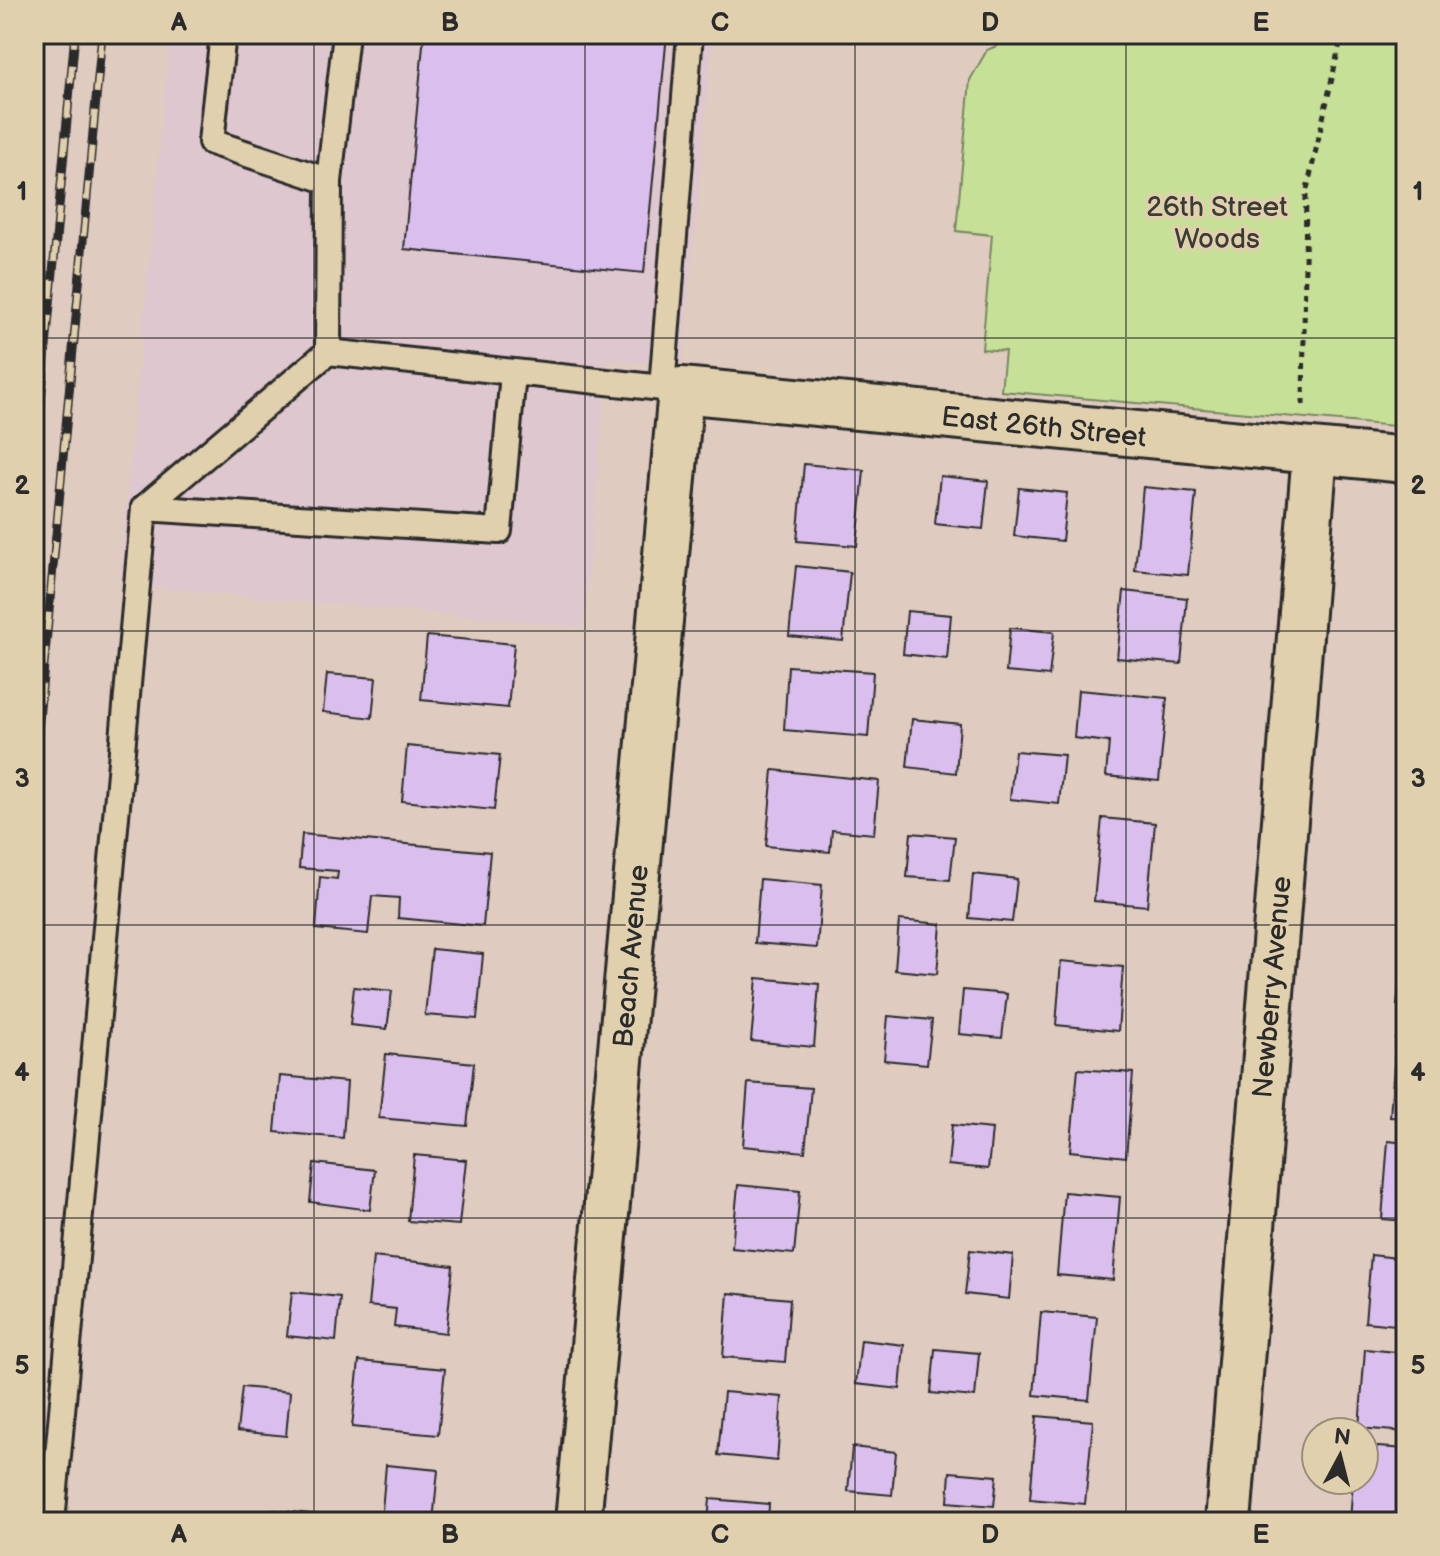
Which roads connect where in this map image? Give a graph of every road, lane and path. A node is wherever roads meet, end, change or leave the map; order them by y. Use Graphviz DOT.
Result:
graph roads {
  1 [pos="223,34"];
  2 [pos="346,34"];
  3 [pos="690,34"];
  4 [pos="1342,34"];
  5 [pos="329,181"];
  6 [pos="328,352"];
  7 [pos="513,373"];
  8 [pos="672,389"];
  9 [pos="1315,452"];
  10 [pos="1406,460"];
  11 [pos="144,508"];
  12 [pos="52,1522"];
  13 [pos="578,1522"];
  14 [pos="1228,1522"];
  1 -- 5 [label="lane"];
  2 -- 5 [label="lane"];
  3 -- 8 [label="lane"];
  4 -- 9 [label="path"];
  5 -- 6 [label="lane"];
  6 -- 7 [label="lane"];
  6 -- 11 [label="lane"];
  7 -- 8 [label="lane"];
  7 -- 11 [label="lane"];
  8 -- 9 [label="street, East 26th Street"];
  8 -- 13 [label="street, Beach Avenue"];
  9 -- 10 [label="street, East 26th Street"];
  9 -- 14 [label="street, Newberry Avenue"];
  11 -- 12 [label="lane"];
}
